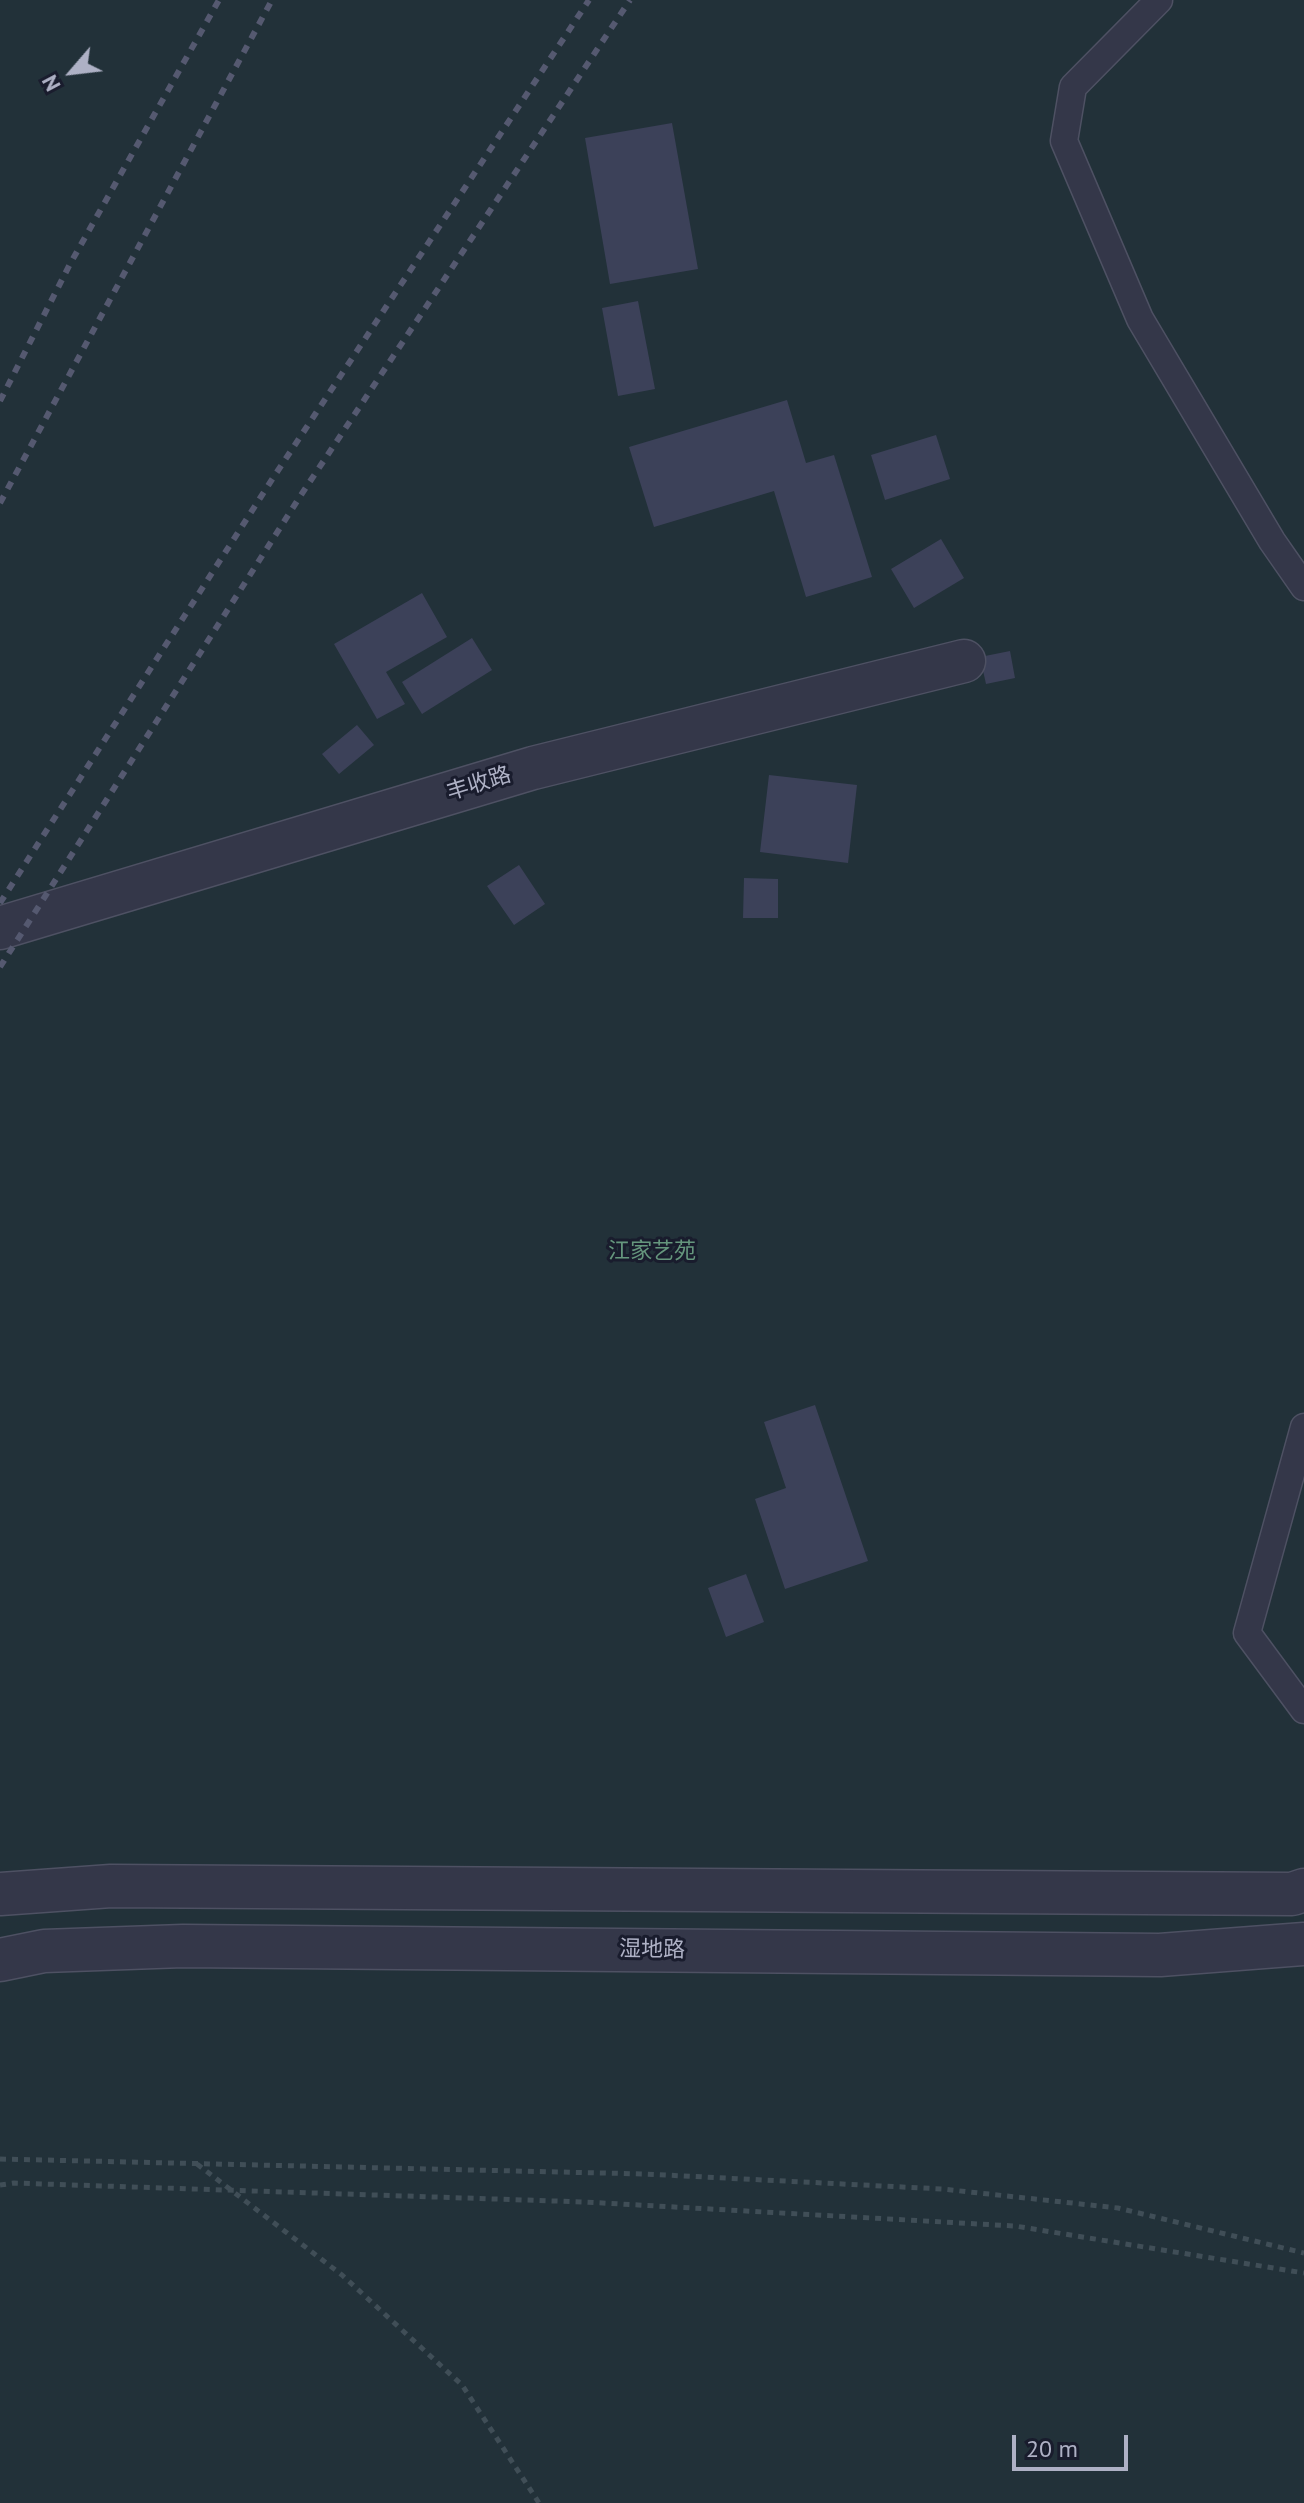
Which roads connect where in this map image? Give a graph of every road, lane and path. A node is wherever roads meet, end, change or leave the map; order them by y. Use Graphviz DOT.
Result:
graph roads {
  1 [pos="1159,0"];
  2 [pos="1304,587"];
  3 [pos="964,661"];
  4 [pos="0,928"];
  5 [pos="1304,1427"];
  6 [pos="1304,1710"];
  7 [pos="435,1888"];
  8 [pos="1304,1890"];
  9 [pos="0,1894"];
  10 [pos="1304,1944"];
  11 [pos="436,1948"];
  12 [pos="0,1960"];
  13 [pos="0,2159"];
  14 [pos="197,2164"];
  15 [pos="0,2185"];
  16 [pos="230,2190"];
  17 [pos="1304,2253"];
  18 [pos="1304,2273"];
  19 [pos="539,2503"];
  1 -- 2 [label="street"];
  3 -- 4 [label="street, 丰收路"];
  5 -- 6 [label="street"];
  7 -- 8 [label="street"];
  7 -- 9 [label="street"];
  7 -- 11 [label="street"];
  10 -- 11 [label="street, 湿地路"];
  11 -- 12 [label="street, 湿地路"];
  13 -- 14 [label="path"];
  14 -- 16 [label="path"];
  14 -- 17 [label="path"];
  15 -- 16 [label="path"];
  16 -- 18 [label="path"];
  16 -- 19 [label="path"];
}
